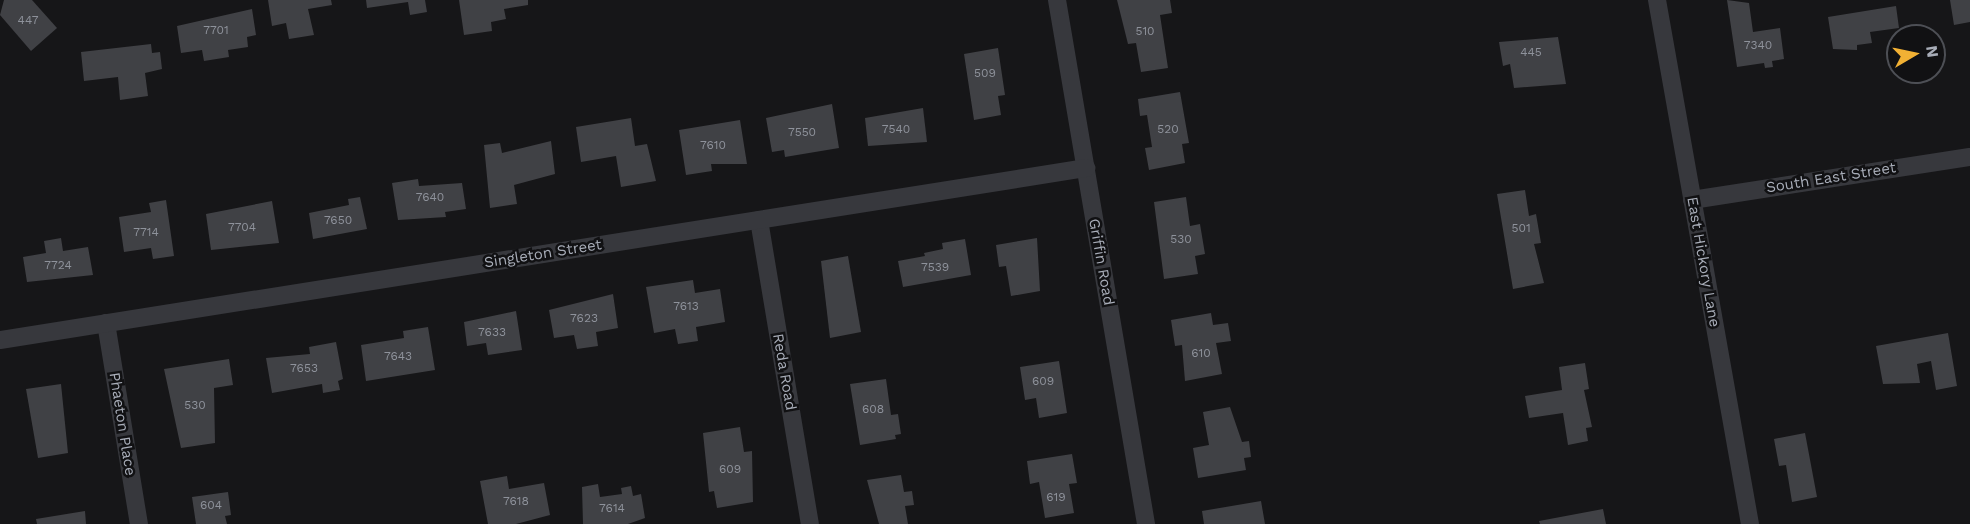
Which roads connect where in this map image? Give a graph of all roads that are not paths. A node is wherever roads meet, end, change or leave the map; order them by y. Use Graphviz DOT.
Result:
graph roads {
  1 [pos="1057,0"];
  2 [pos="1658,0"];
  3 [pos="1970,157"];
  4 [pos="1086,168"];
  5 [pos="1692,200"];
  6 [pos="759,220"];
  7 [pos="106,323"];
  8 [pos="0,340"];
  9 [pos="139,524"];
  10 [pos="810,524"];
  11 [pos="1146,524"];
  12 [pos="1750,524"];
  1 -- 4 [label="street, Griffin Road"];
  2 -- 5 [label="street, East Hickory Lane"];
  3 -- 5 [label="street, South East Street"];
  4 -- 6 [label="street, Singleton Street"];
  4 -- 11 [label="street, Griffin Road"];
  5 -- 12 [label="street, East Hickory Lane"];
  6 -- 7 [label="street, Singleton Street"];
  6 -- 10 [label="street, Reda Road"];
  7 -- 8 [label="street, Singleton Street"];
  7 -- 9 [label="street, Phaeton Place"];
}
